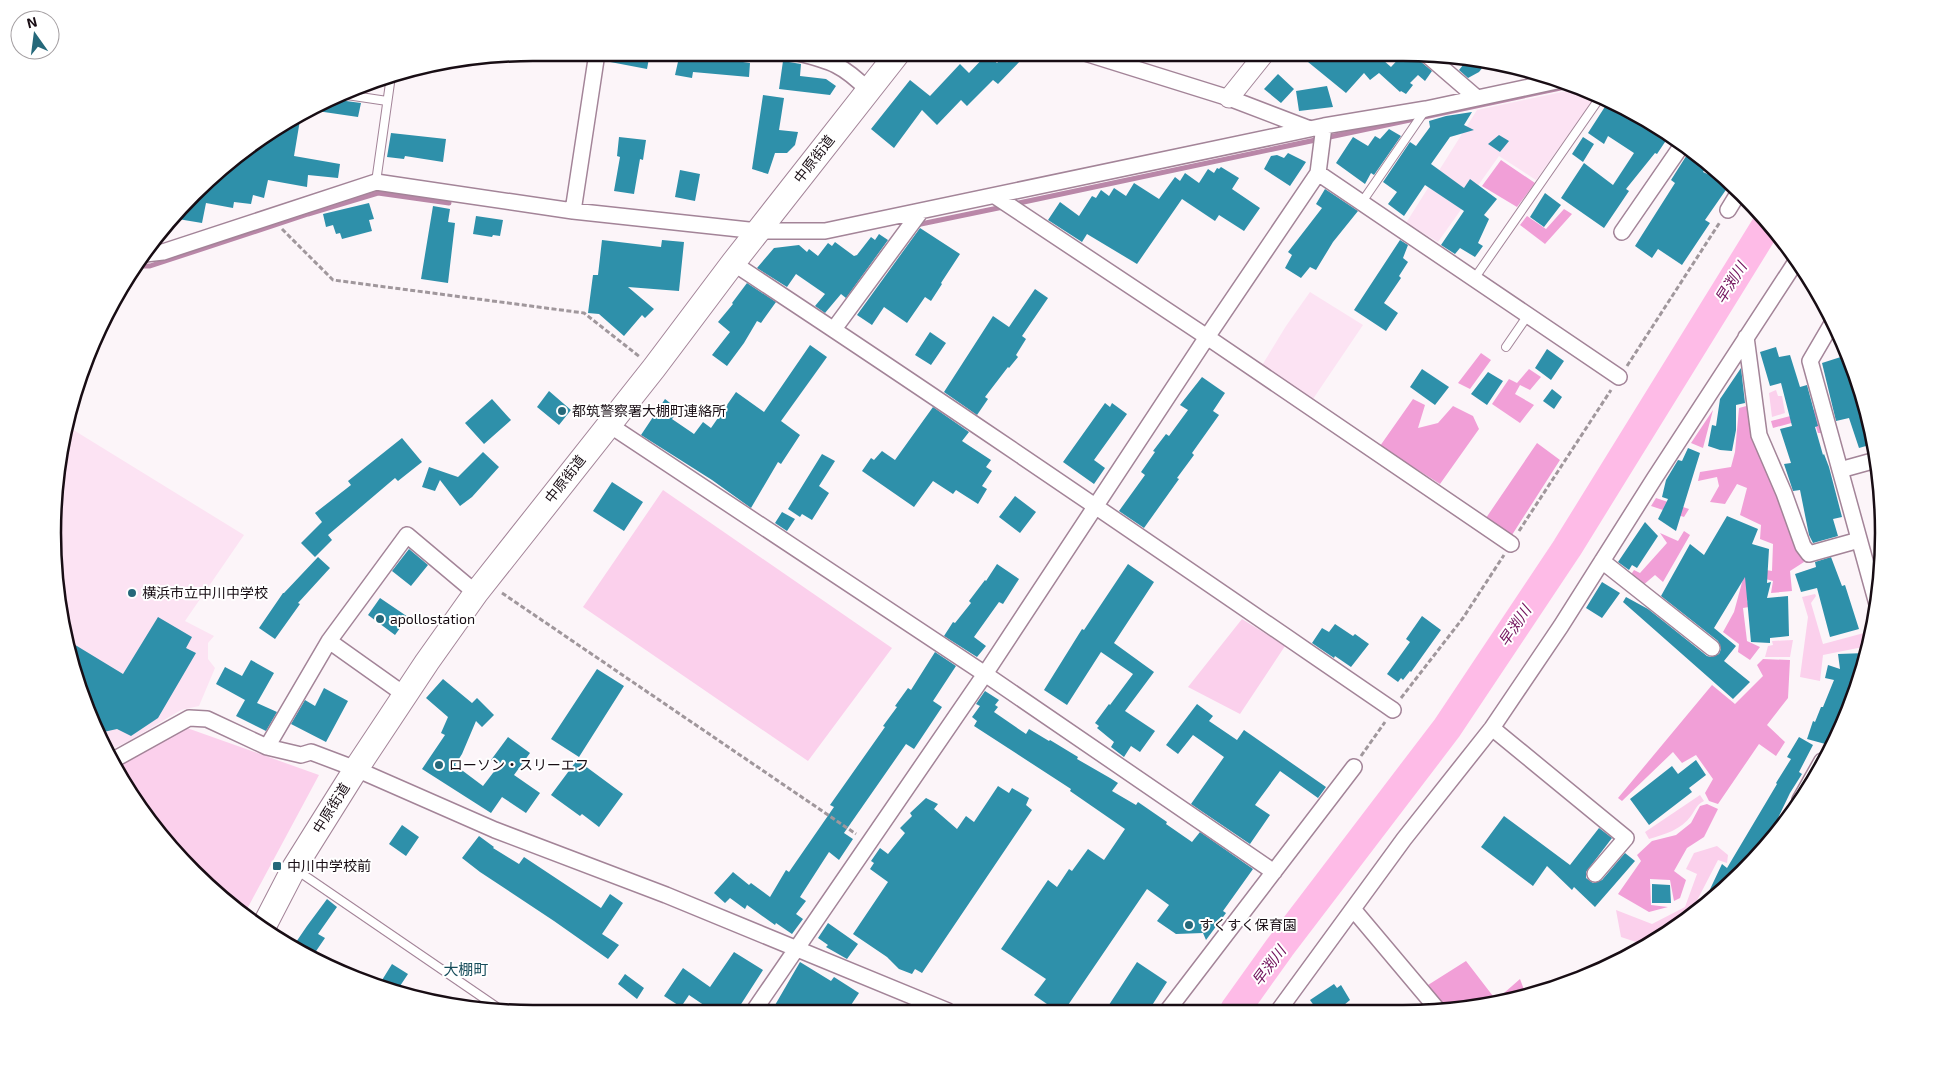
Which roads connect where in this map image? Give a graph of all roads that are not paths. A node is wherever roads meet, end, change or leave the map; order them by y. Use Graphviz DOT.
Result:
graph roads {
  1 [pos="596,61"];
  2 [pos="835,61"];
  3 [pos="892,61"];
  4 [pos="1111,61"];
  5 [pos="1259,61"];
  6 [pos="1435,62"];
  7 [pos="390,83"];
  8 [pos="1546,83"];
  9 [pos="868,90"];
  10 [pos="354,96"];
  11 [pos="1229,98"];
  12 [pos="1477,98"];
  13 [pos="387,101"];
  14 [pos="1596,103"];
  15 [pos="1425,110"];
  16 [pos="1319,128"];
  17 [pos="1678,150"];
  18 [pos="1318,173"];
  19 [pos="376,182"];
  20 [pos="996,197"];
  21 [pos="1736,198"];
  22 [pos="1362,202"];
  23 [pos="1728,210"];
  24 [pos="573,211"];
  25 [pos="920,211"];
  26 [pos="758,231"];
  27 [pos="1622,232"];
  28 [pos="155,252"];
  29 [pos="732,263"];
  30 [pos="1792,267"];
  31 [pos="1474,279"];
  32 [pos="1528,315"];
  33 [pos="1829,329"];
  34 [pos="834,330"];
  35 [pos="1207,337"];
  36 [pos="1746,337"];
  37 [pos="1506,347"];
  38 [pos="1620,377"];
  39 [pos="608,424"];
  40 [pos="1869,462"];
  41 [pos="1840,470"];
  42 [pos="1096,506"];
  43 [pos="1859,540"];
  44 [pos="1511,544"];
  45 [pos="1602,561"];
  46 [pos="1872,586"];
  47 [pos="480,587"];
  48 [pos="329,641"];
  49 [pos="1712,648"];
  50 [pos="985,674"];
  51 [pos="405,694"];
  52 [pos="1393,710"];
  53 [pos="1492,728"];
  54 [pos="267,748"];
  55 [pos="118,758"];
  56 [pos="1354,767"];
  57 [pos="356,769"];
  58 [pos="294,868"];
  59 [pos="1274,872"];
  60 [pos="1595,874"];
  61 [pos="1353,909"];
  62 [pos="266,922"];
  63 [pos="796,948"];
  64 [pos="491,1003"];
  65 [pos="1433,1004"];
  66 [pos="758,1005"];
  67 [pos="934,1005"];
  68 [pos="1172,1005"];
  69 [pos="1283,1005"];
  1 -- 24 [label="street"];
  2 -- 9 [label="street"];
  3 -- 9 [label="main road, 中原街道"];
  4 -- 11 [label="street"];
  5 -- 11 [label="street"];
  6 -- 12 [label="street"];
  7 -- 13 [label="lane"];
  8 -- 12 [label="street"];
  9 -- 26 [label="main road, 中原街道"];
  10 -- 13 [label="lane"];
  11 -- 16 [label="street"];
  12 -- 15 [label="street"];
  13 -- 19 [label="lane"];
  14 -- 31 [label="lane"];
  15 -- 16 [label="street"];
  15 -- 22 [label="lane"];
  16 -- 18 [label="street"];
  16 -- 20 [label="street"];
  17 -- 27 [label="street"];
  18 -- 22 [label="street"];
  18 -- 35 [label="street"];
  19 -- 24 [label="street"];
  19 -- 28 [label="street"];
  20 -- 25 [label="street"];
  20 -- 35 [label="street"];
  21 -- 23 [label="street"];
  22 -- 31 [label="street"];
  24 -- 26 [label="street"];
  25 -- 26 [label="street"];
  25 -- 34 [label="street"];
  26 -- 29 [label="main road, 中原街道"];
  29 -- 34 [label="street"];
  29 -- 39 [label="main road, 中原街道"];
  30 -- 36 [label="street"];
  31 -- 32 [label="street"];
  32 -- 37 [label="lane"];
  32 -- 38 [label="street"];
  33 -- 41 [label="street"];
  34 -- 42 [label="street"];
  35 -- 42 [label="street"];
  35 -- 44 [label="street"];
  36 -- 43 [label="street"];
  36 -- 45 [label="street"];
  39 -- 47 [label="main road, 中原街道"];
  39 -- 50 [label="street"];
  40 -- 41 [label="street"];
  41 -- 43 [label="street"];
  42 -- 50 [label="street"];
  42 -- 52 [label="street"];
  43 -- 46 [label="street"];
  45 -- 49 [label="street"];
  45 -- 53 [label="street"];
  47 -- 48 [label="street"];
  47 -- 51 [label="main road, 中原街道"];
  48 -- 51 [label="street"];
  48 -- 54 [label="street"];
  50 -- 59 [label="street"];
  50 -- 63 [label="street"];
  51 -- 57 [label="main road, 中原街道"];
  53 -- 60 [label="street"];
  53 -- 61 [label="street"];
  54 -- 55 [label="street"];
  54 -- 57 [label="street"];
  56 -- 59 [label="street"];
  57 -- 58 [label="main road, 中原街道"];
  57 -- 63 [label="street"];
  58 -- 62 [label="main road, 中原街道"];
  58 -- 64 [label="lane"];
  59 -- 68 [label="street"];
  61 -- 65 [label="street"];
  61 -- 69 [label="street"];
  63 -- 66 [label="street"];
  63 -- 67 [label="street"];
}
